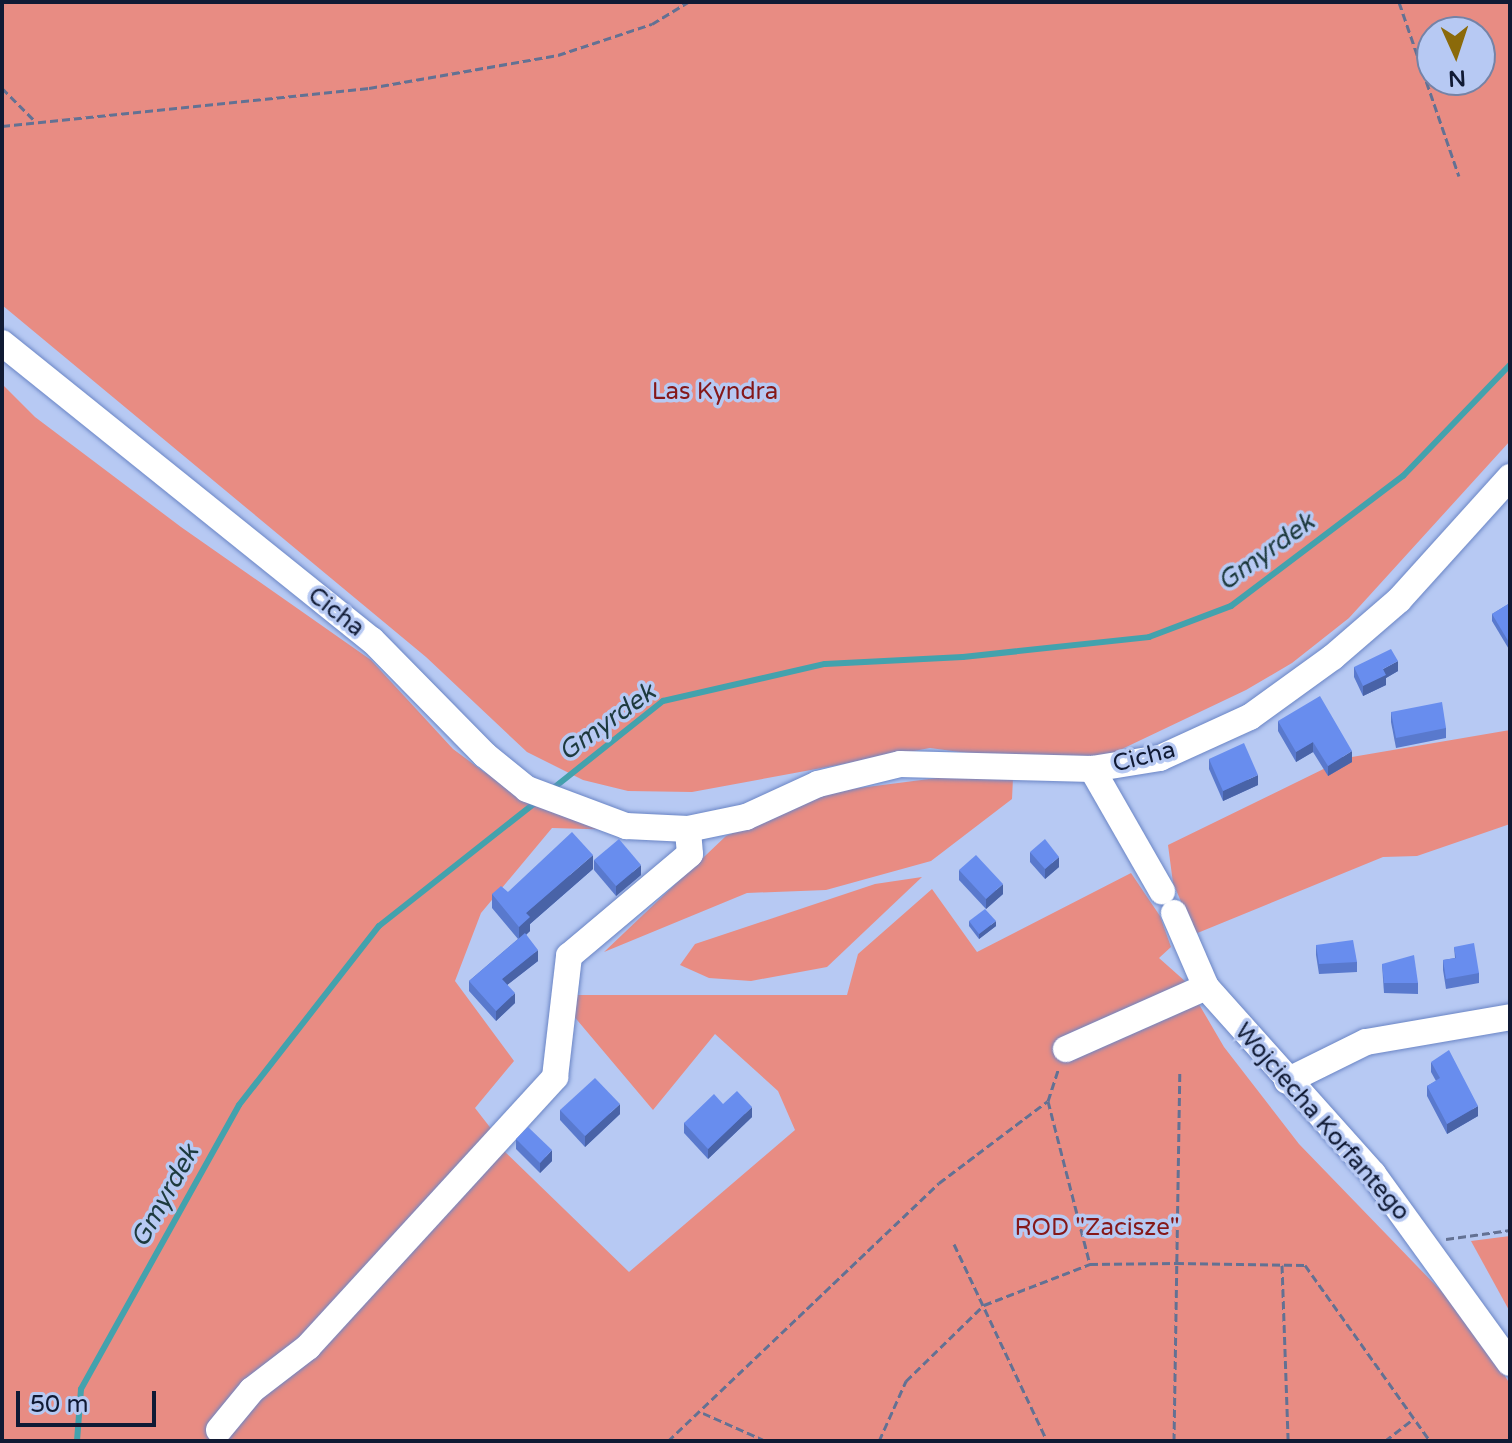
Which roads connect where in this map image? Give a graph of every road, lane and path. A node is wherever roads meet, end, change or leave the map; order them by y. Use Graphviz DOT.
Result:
graph roads {
  1 [pos="688,2"];
  2 [pos="1399,2"];
  3 [pos="2,88"];
  4 [pos="34,120"];
  5 [pos="2,126"];
  6 [pos="1459,176"];
  7 [pos="2,343"];
  8 [pos="1510,477"];
  9 [pos="1092,769"];
  10 [pos="688,829"];
  11 [pos="1206,987"];
  12 [pos="1510,1017"];
  13 [pos="1066,1049"];
  14 [pos="1180,1073"];
  15 [pos="1287,1081"];
  16 [pos="1048,1101"];
  17 [pos="1510,1230"];
  18 [pos="1424,1242"];
  19 [pos="954,1244"];
  20 [pos="1176,1263"];
  21 [pos="1090,1264"];
  22 [pos="1282,1265"];
  23 [pos="984,1305"];
  24 [pos="1510,1363"];
  25 [pos="703,1413"];
  26 [pos="1414,1419"];
  27 [pos="219,1430"];
  28 [pos="668,1441"];
  29 [pos="766,1441"];
  30 [pos="879,1441"];
  31 [pos="1047,1441"];
  32 [pos="1174,1441"];
  33 [pos="1288,1441"];
  34 [pos="1385,1441"];
  35 [pos="1430,1441"];
  1 -- 4 [label="path"];
  2 -- 6 [label="path"];
  3 -- 4 [label="path"];
  4 -- 5 [label="path"];
  7 -- 10 [label="street, Cicha"];
  8 -- 9 [label="street, Cicha"];
  9 -- 10 [label="street, Cicha"];
  9 -- 11 [label="street, Wojciecha Korfantego"];
  10 -- 27 [label="street"];
  11 -- 13 [label="street"];
  11 -- 15 [label="street, Wojciecha Korfantego"];
  12 -- 15 [label="street"];
  13 -- 16 [label="path"];
  14 -- 20 [label="path"];
  15 -- 18 [label="street, Wojciecha Korfantego"];
  16 -- 21 [label="path"];
  16 -- 25 [label="path"];
  17 -- 18 [label="path"];
  18 -- 24 [label="street, Wojciecha Korfantego"];
  19 -- 23 [label="path"];
  20 -- 21 [label="path"];
  20 -- 22 [label="path"];
  20 -- 32 [label="path"];
  21 -- 23 [label="path"];
  22 -- 26 [label="path"];
  22 -- 33 [label="path"];
  23 -- 30 [label="path"];
  23 -- 31 [label="path"];
  25 -- 28 [label="path"];
  25 -- 29 [label="path"];
  26 -- 34 [label="path"];
  26 -- 35 [label="path"];
}
